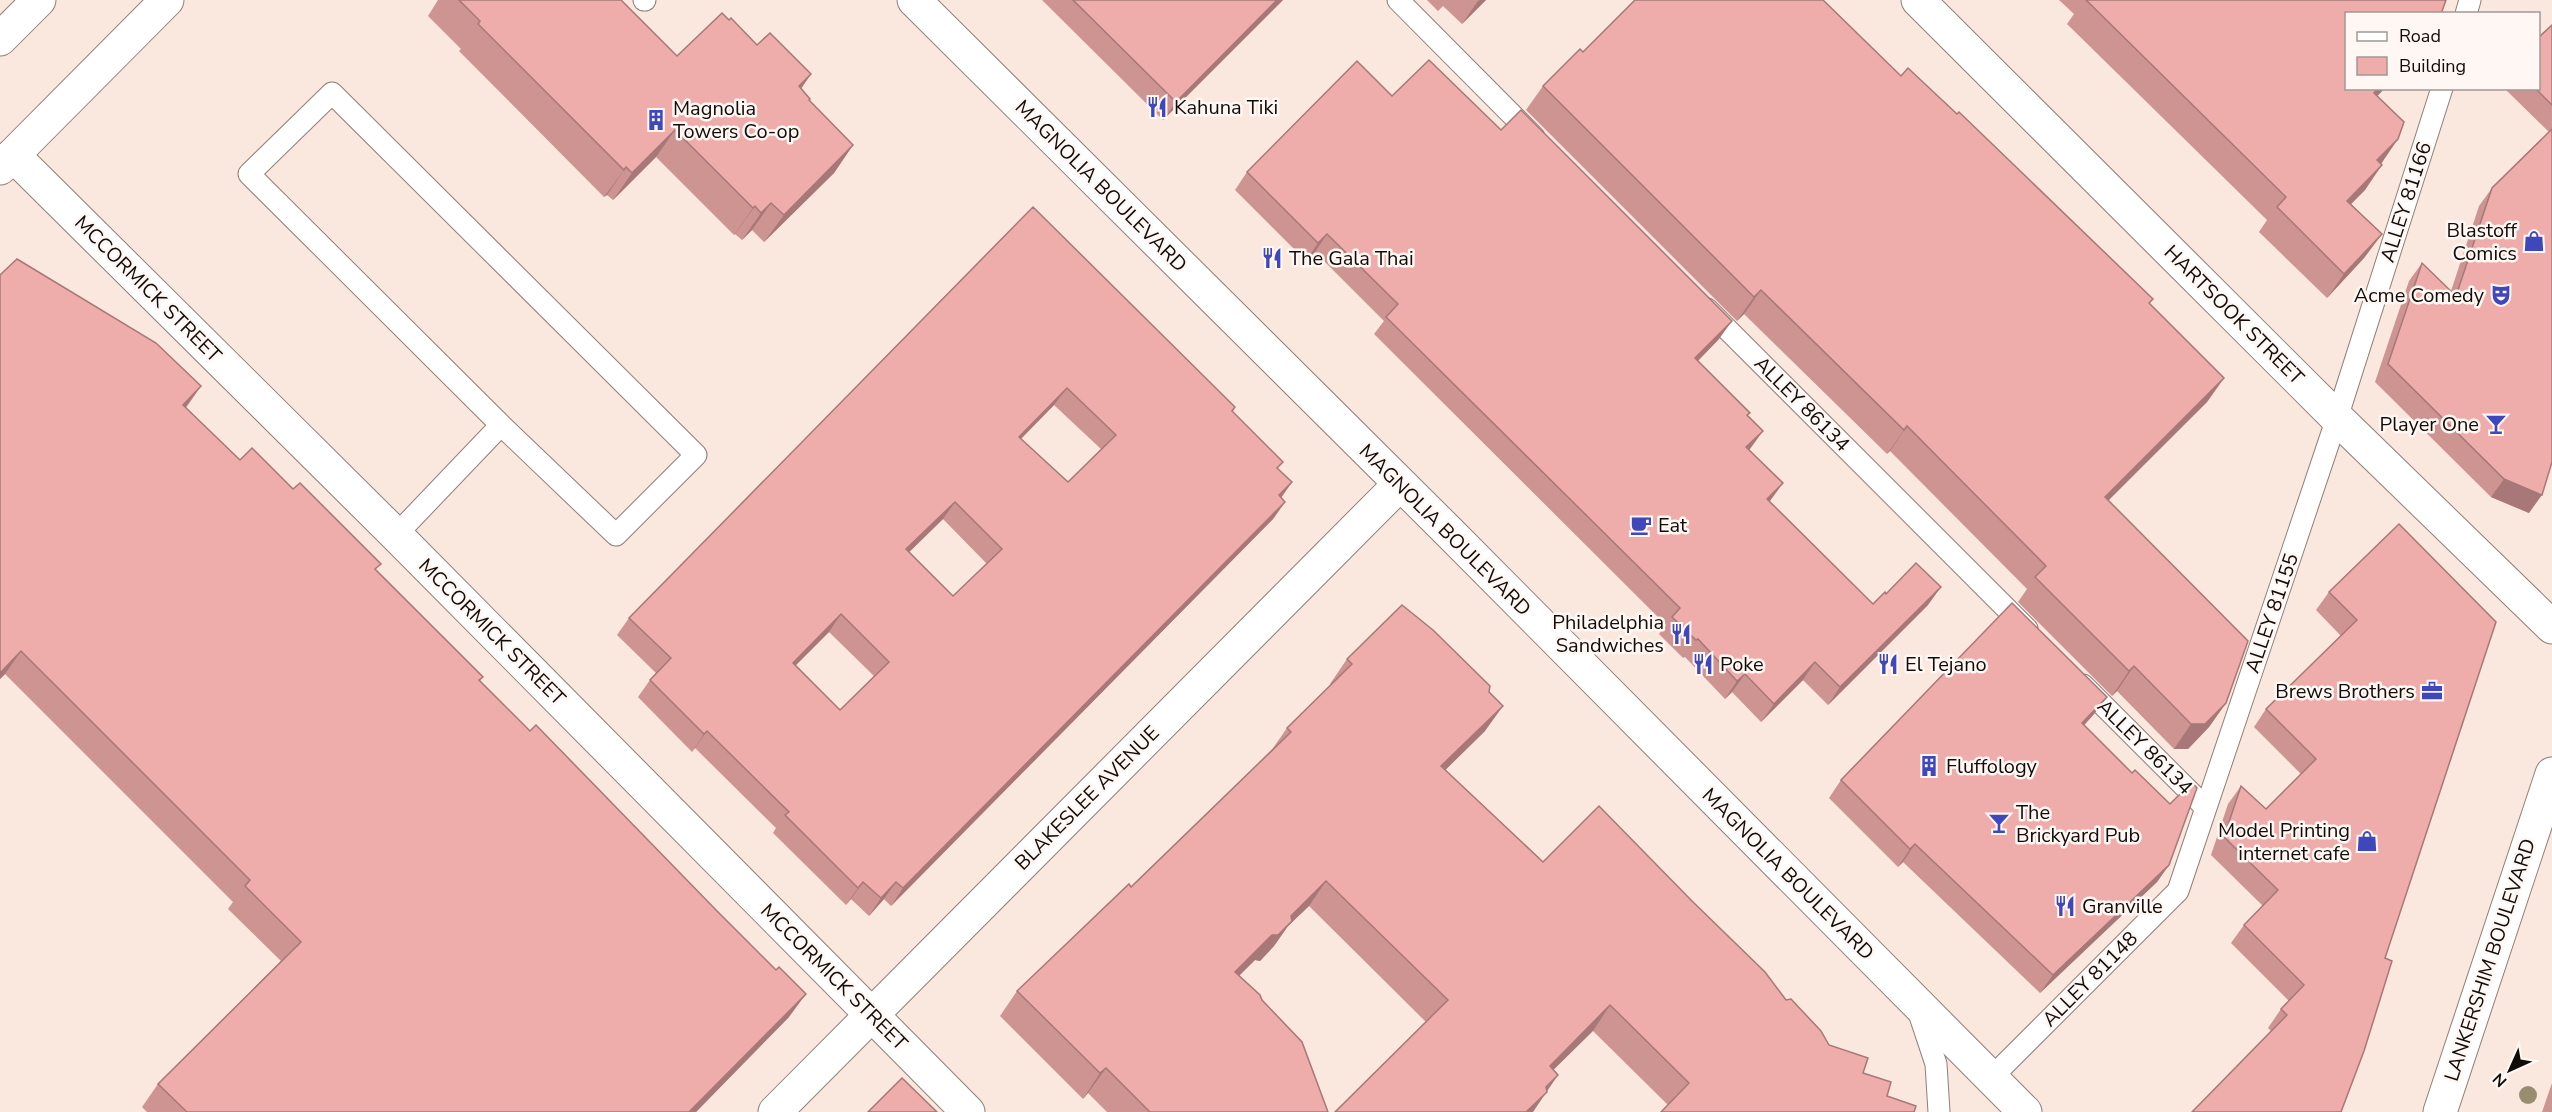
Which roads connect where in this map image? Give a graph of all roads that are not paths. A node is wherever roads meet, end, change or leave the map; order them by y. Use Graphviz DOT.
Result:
graph roads {
  1 [pos="39,0"];
  2 [pos="167,0"];
  3 [pos="914,0"];
  4 [pos="1398,0"];
  5 [pos="1918,0"];
  6 [pos="0,39"];
  7 [pos="2441,90"];
  8 [pos="1549,151"];
  9 [pos="6,161"];
  10 [pos="1692,294"];
  11 [pos="2337,418"];
  12 [pos="501,425"];
  13 [pos="1400,484"];
  14 [pos="396,535"];
  15 [pos="2552,627"];
  16 [pos="2037,639"];
  17 [pos="2071,673"];
  18 [pos="2552,774"];
  19 [pos="2205,807"];
  20 [pos="1915,1001"];
  21 [pos="872,1015"];
  22 [pos="1992,1078"];
  23 [pos="775,1112"];
  24 [pos="968,1112"];
  25 [pos="1939,1112"];
  26 [pos="2025,1112"];
  27 [pos="2440,1112"];
  1 -- 6 [label="street"];
  2 -- 9 [label="street"];
  3 -- 13 [label="street, MAGNOLIA BOULEVARD"];
  4 -- 8 [label="lane"];
  5 -- 11 [label="street, HARTSOOK STREET"];
  7 -- 11 [label="lane, ALLEY 81166"];
  9 -- 14 [label="street, MCCORMICK STREET"];
  10 -- 16 [label="lane, ALLEY 86134"];
  11 -- 15 [label="street, HARTSOOK STREET"];
  11 -- 19 [label="lane, ALLEY 81155"];
  12 -- 12 [label="lane"];
  12 -- 14 [label="lane"];
  13 -- 20 [label="street, MAGNOLIA BOULEVARD"];
  13 -- 21 [label="street, BLAKESLEE AVENUE"];
  14 -- 21 [label="street, MCCORMICK STREET"];
  17 -- 19 [label="lane, ALLEY 86134"];
  18 -- 27 [label="street, LANKERSHIM BOULEVARD"];
  19 -- 22 [label="lane, ALLEY 81148"];
  20 -- 22 [label="street, MAGNOLIA BOULEVARD"];
  20 -- 25 [label="lane"];
  21 -- 23 [label="street, BLAKESLEE AVENUE"];
  21 -- 24 [label="street, MCCORMICK STREET"];
  22 -- 26 [label="street, MAGNOLIA BOULEVARD"];
}
